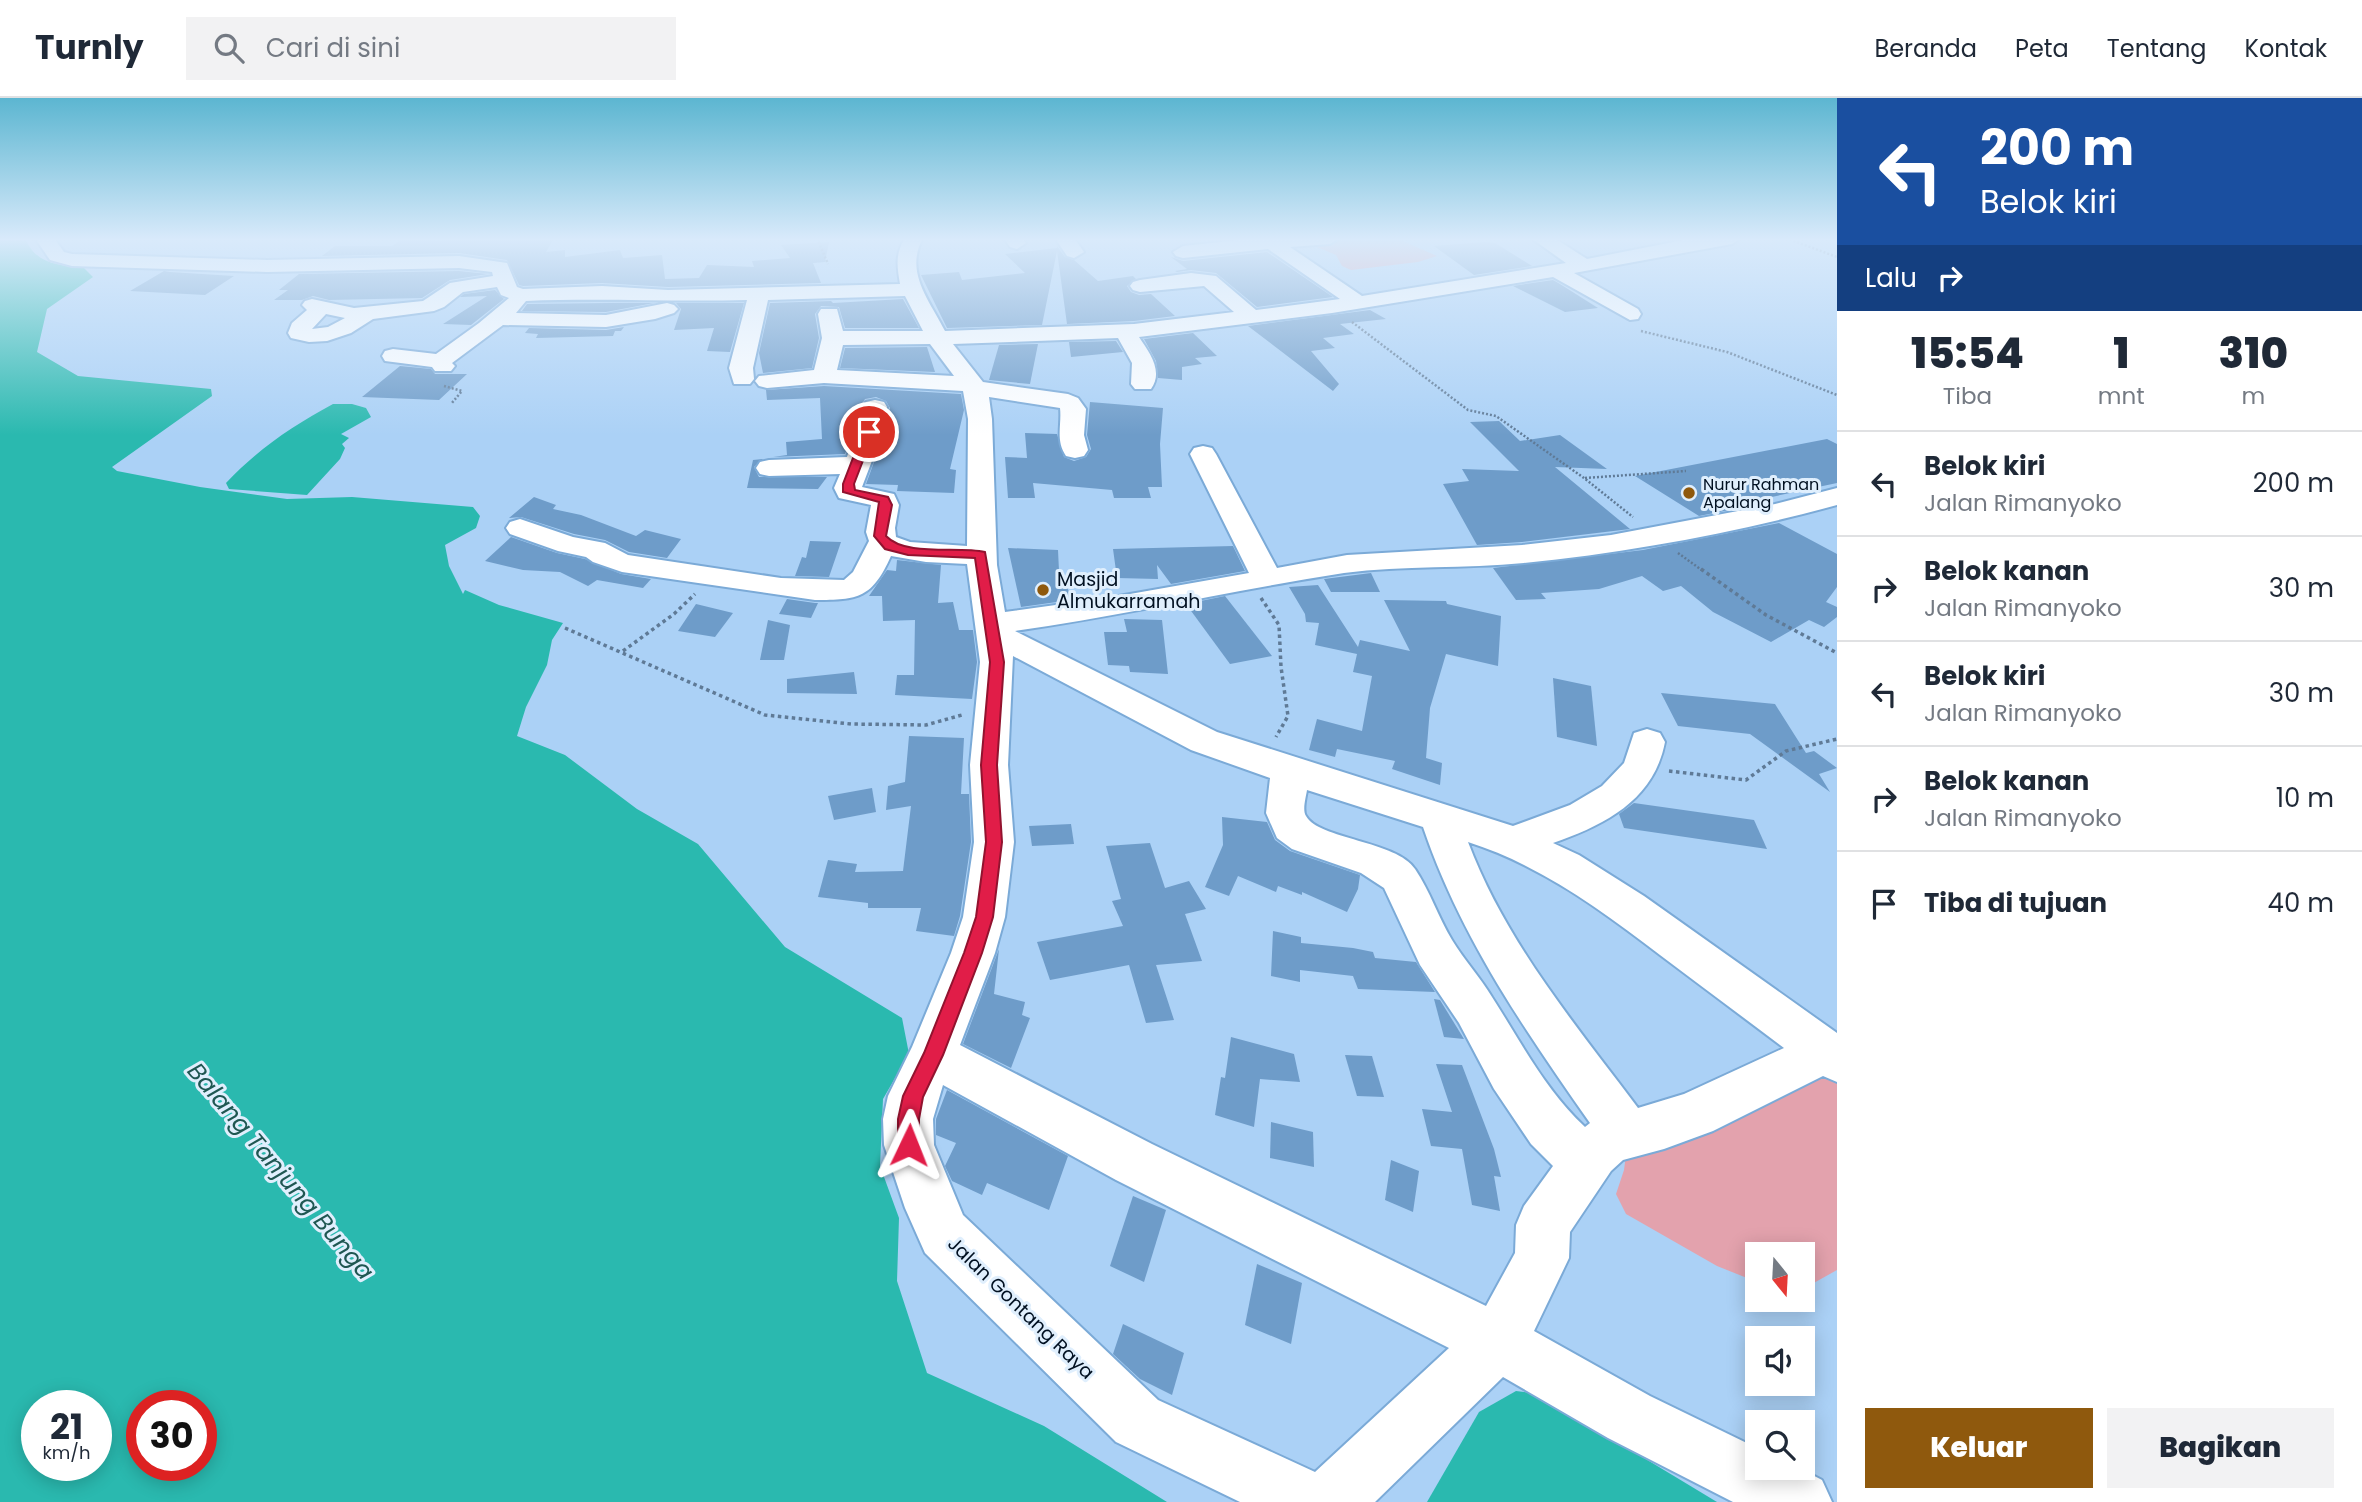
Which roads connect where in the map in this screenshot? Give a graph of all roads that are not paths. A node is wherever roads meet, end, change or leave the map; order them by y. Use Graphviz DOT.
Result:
graph roads {
  1 [pos="436,304"];
  2 [pos="513,304"];
  3 [pos="673,304"];
  4 [pos="756,304"];
  5 [pos="827,304"];
  6 [pos="920,304"];
  7 [pos="1236,304"];
  8 [pos="1349,304"];
  9 [pos="1607,304"];
  10 [pos="368,313"];
  11 [pos="1251,316"];
  12 [pos="499,318"];
  13 [pos="1636,322"];
  14 [pos="1125,332"];
  15 [pos="833,338"];
  16 [pos="937,338"];
  17 [pos="393,356"];
  18 [pos="824,376"];
  19 [pos="742,379"];
  20 [pos="767,381"];
  21 [pos="1143,383"];
  22 [pos="974,386"];
  23 [pos="875,407"];
  24 [pos="1074,450"];
  25 [pos="1203,454"];
  26 [pos="856,465"];
  27 [pos="769,468"];
  28 [pos="1831,502"];
  29 [pos="520,528"];
  30 [pos="883,542"];
  31 [pos="981,555"];
  32 [pos="1260,581"];
  33 [pos="993,628"];
  34 [pos="1644,755"];
  35 [pos="1276,766"];
  36 [pos="1440,820"];
  37 [pos="1513,841"];
  38 [pos="933,1055"];
  39 [pos="1831,1056"];
  40 [pos="1606,1148"];
  41 [pos="1499,1342"];
  42 [pos="1309,1502"];
  43 [pos="1329,1502"];
  44 [pos="1800,1502"];
  1 -- 10 [label="street"];
  2 -- 12 [label="street"];
  3 -- 12 [label="street"];
  4 -- 19 [label="street"];
  5 -- 15 [label="street"];
  6 -- 16 [label="street, Jalan Gontang Raya"];
  7 -- 11 [label="street"];
  8 -- 11 [label="street"];
  9 -- 13 [label="street"];
  10 -- 10 [label="street"];
  11 -- 14 [label="street"];
  12 -- 17 [label="street"];
  14 -- 16 [label="street"];
  14 -- 21 [label="street"];
  15 -- 16 [label="street"];
  15 -- 18 [label="street"];
  16 -- 22 [label="street, Jalan Gontang Raya"];
  18 -- 20 [label="street"];
  18 -- 22 [label="street"];
  22 -- 24 [label="street"];
  22 -- 31 [label="street, Jalan Gontang Raya"];
  23 -- 26 [label="street"];
  25 -- 32 [label="street"];
  26 -- 27 [label="street"];
  26 -- 30 [label="street"];
  28 -- 32 [label="street"];
  29 -- 30 [label="street"];
  30 -- 31 [label="street"];
  31 -- 33 [label="street, Jalan Gontang Raya"];
  32 -- 33 [label="street"];
  33 -- 35 [label="street"];
  33 -- 38 [label="street, Jalan Gontang Raya"];
  34 -- 37 [label="street"];
  35 -- 36 [label="street"];
  35 -- 40 [label="street"];
  36 -- 37 [label="street"];
  36 -- 40 [label="street"];
  37 -- 39 [label="street"];
  38 -- 41 [label="street"];
  38 -- 42 [label="street, Jalan Gontang Raya"];
  39 -- 40 [label="street"];
  40 -- 41 [label="street"];
  41 -- 43 [label="street"];
  41 -- 44 [label="street"];
}
